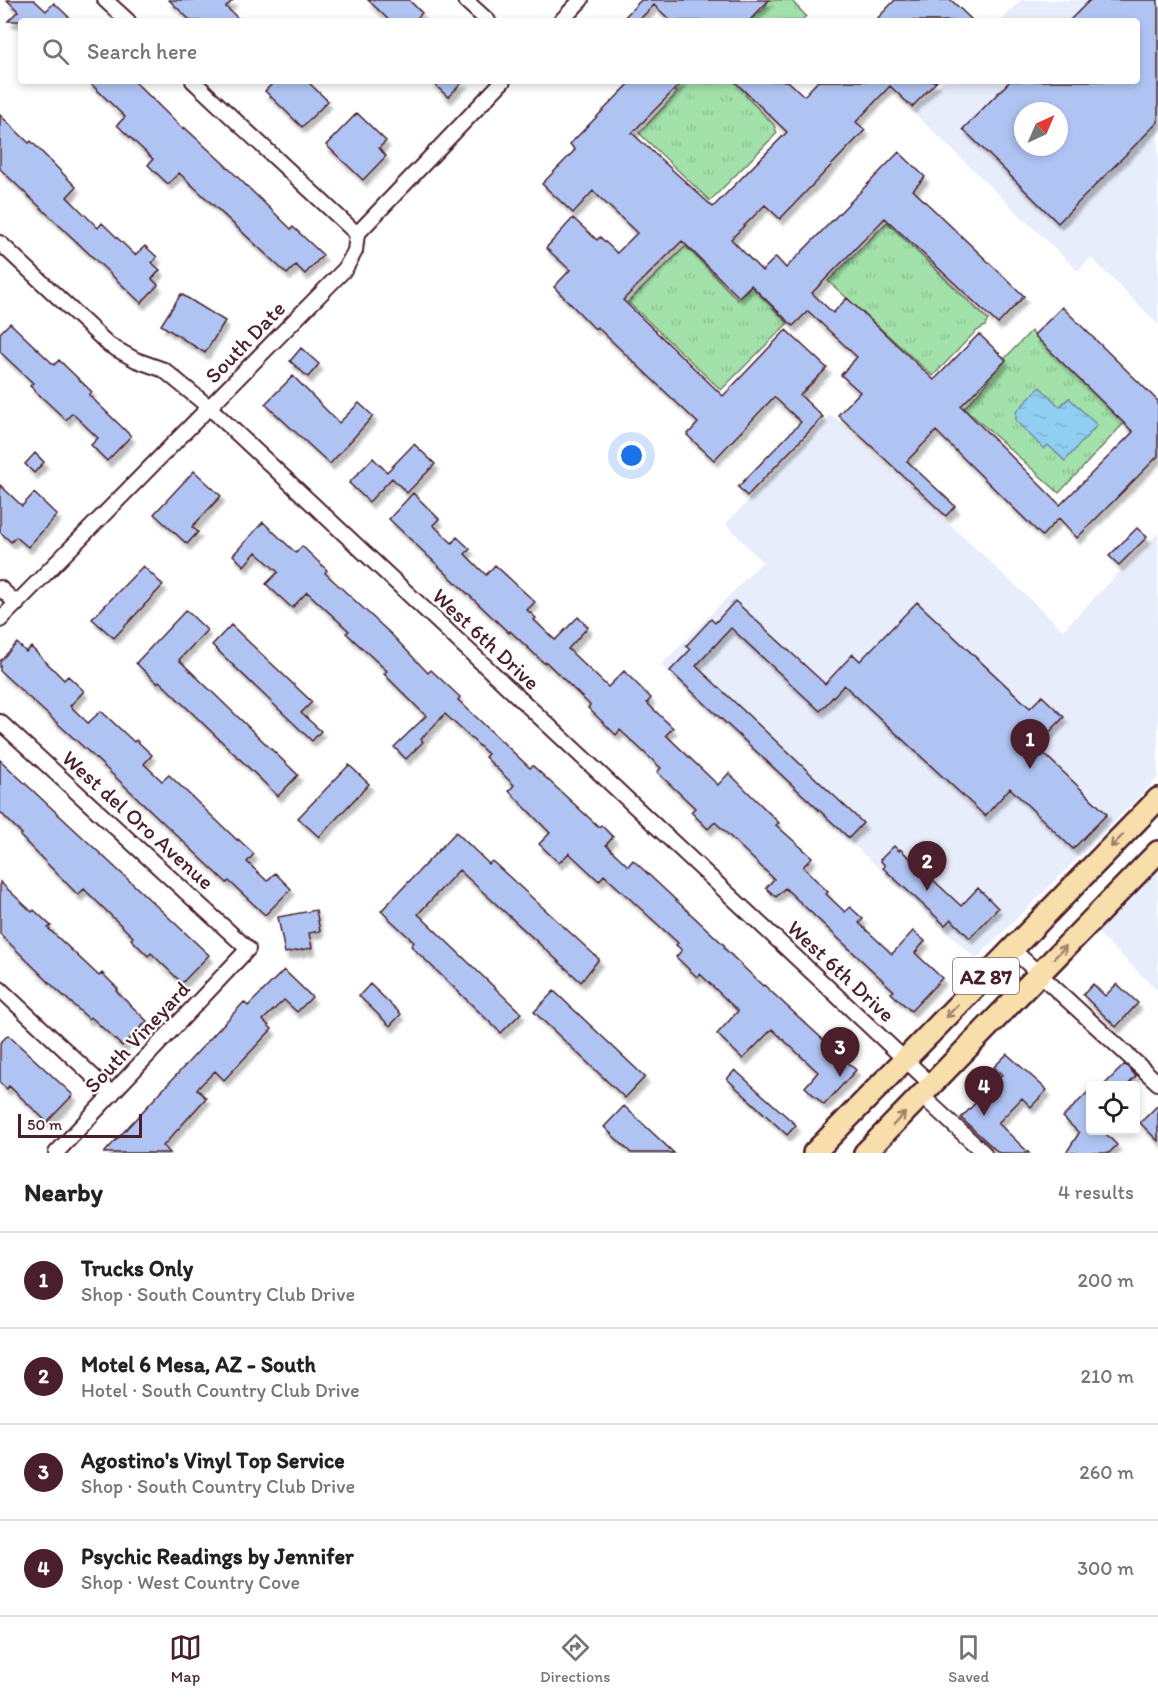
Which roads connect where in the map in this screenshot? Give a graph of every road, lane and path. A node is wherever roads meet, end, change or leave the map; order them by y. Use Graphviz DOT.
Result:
graph roads {
  1 [pos="105,0"];
  2 [pos="465,0"];
  3 [pos="581,0"];
  4 [pos="125,18"];
  5 [pos="485,18"];
  6 [pos="564,18"];
  7 [pos="196,84"];
  8 [pos="500,84"];
  9 [pos="357,234"];
  10 [pos="0,243"];
  11 [pos="210,408"];
  12 [pos="0,588"];
  13 [pos="17,604"];
  14 [pos="0,620"];
  15 [pos="0,722"];
  16 [pos="1158,799"];
  17 [pos="1158,852"];
  18 [pos="248,949"];
  19 [pos="1012,949"];
  20 [pos="1039,974"];
  21 [pos="0,989"];
  22 [pos="905,1059"];
  23 [pos="1158,1083"];
  24 [pos="926,1089"];
  25 [pos="112,1094"];
  26 [pos="56,1153"];
  27 [pos="814,1153"];
  28 [pos="865,1153"];
  29 [pos="984,1153"];
  1 -- 4 [label="street"];
  2 -- 5 [label="street"];
  3 -- 6 [label="street"];
  7 -- 9 [label="street"];
  8 -- 9 [label="street, South Date"];
  9 -- 11 [label="street, South Date"];
  10 -- 11 [label="street, West 6th Drive"];
  11 -- 13 [label="street, South Date"];
  11 -- 22 [label="street, West 6th Drive"];
  12 -- 13 [label="street"];
  13 -- 14 [label="street, South Date"];
  15 -- 18 [label="street, West del Oro Avenue"];
  16 -- 19 [label="main road, AZ 87, one-way"];
  20 -- 17 [label="main road, AZ 87, one-way"];
  18 -- 25 [label="street, South Vineyard"];
  19 -- 20 [label="street"];
  19 -- 22 [label="main road, AZ 87, one-way"];
  20 -- 23 [label="street"];
  20 -- 24 [label="main road, AZ 87"];
  21 -- 25 [label="street"];
  22 -- 24 [label="street, West 6th Drive"];
  22 -- 27 [label="main road, AZ 87"];
  28 -- 24 [label="main road, AZ 87, one-way"];
  24 -- 29 [label="street, West 6th Drive"];
  25 -- 26 [label="street, South Vineyard"];
}
